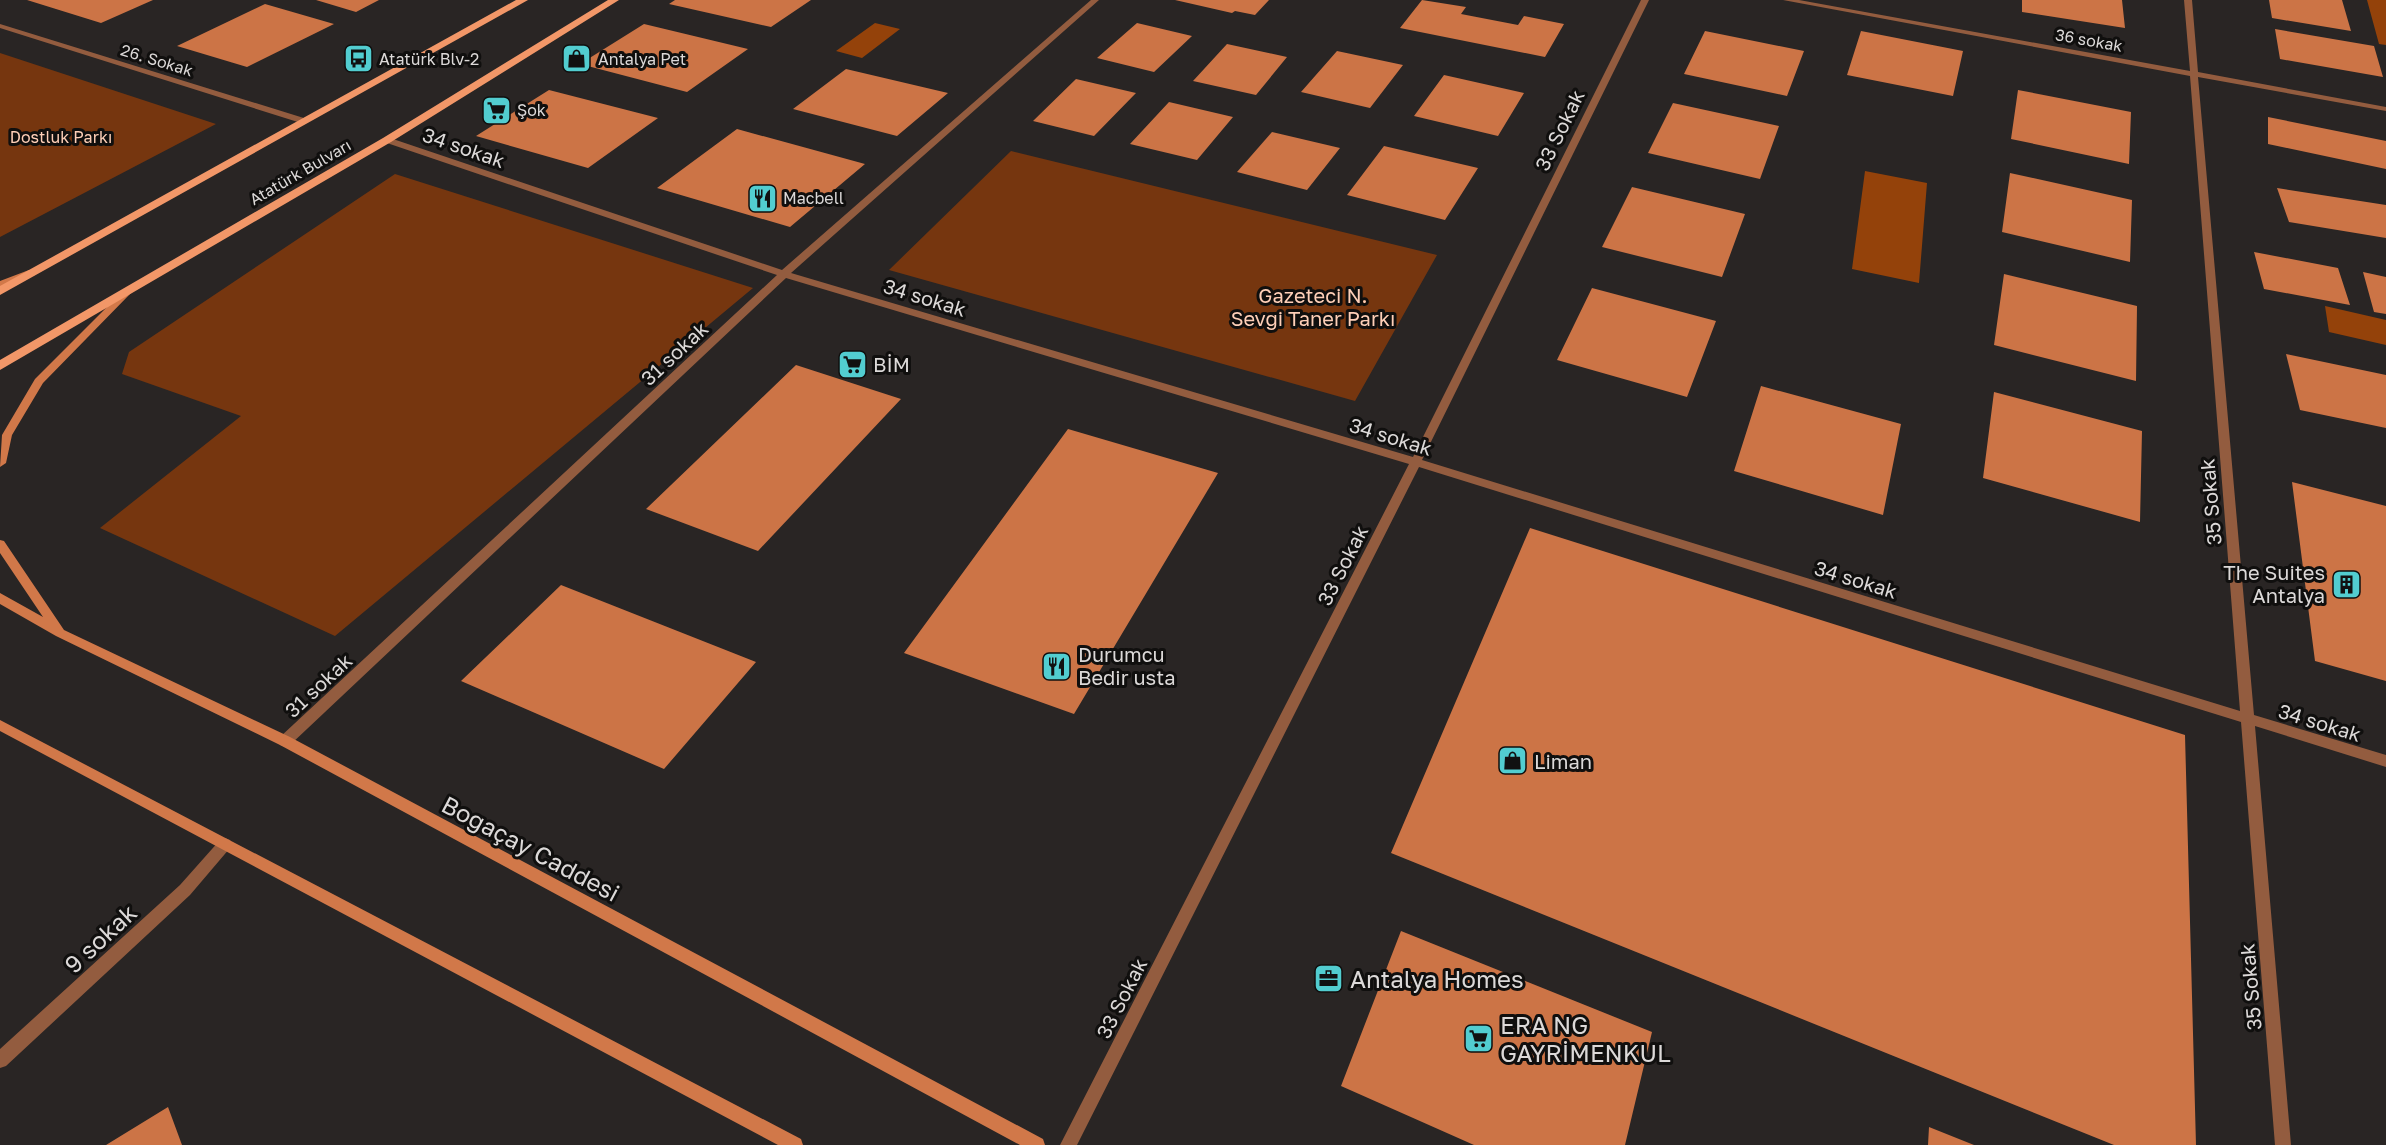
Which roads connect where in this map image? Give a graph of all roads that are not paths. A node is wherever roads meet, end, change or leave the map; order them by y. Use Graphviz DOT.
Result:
graph roads {
  1 [pos="523,0"];
  2 [pos="614,0"];
  3 [pos="1095,0"];
  4 [pos="1645,0"];
  5 [pos="1787,0"];
  6 [pos="2188,0"];
  7 [pos="0,26"];
  8 [pos="2194,74"];
  9 [pos="2386,109"];
  10 [pos="304,121"];
  11 [pos="387,140"];
  12 [pos="39,269"];
  13 [pos="784,274"];
  14 [pos="0,284"];
  15 [pos="0,291"];
  16 [pos="127,292"];
  17 [pos="0,366"];
  18 [pos="1416,462"];
  19 [pos="0,463"];
  20 [pos="0,544"];
  21 [pos="0,598"];
  22 [pos="60,633"];
  23 [pos="2247,718"];
  24 [pos="0,725"];
  25 [pos="285,741"];
  26 [pos="2386,761"];
  27 [pos="225,844"];
  28 [pos="0,1060"];
  29 [pos="795,1145"];
  30 [pos="1037,1145"];
  31 [pos="1068,1145"];
  32 [pos="2283,1145"];
  1 -- 10 [label="main road"];
  2 -- 11 [label="main road, Atatürk Bulvarı"];
  3 -- 13 [label="street, 31 sokak"];
  4 -- 18 [label="street, 33 Sokak"];
  5 -- 8 [label="street, 36 sokak"];
  6 -- 8 [label="street, 35 Sokak"];
  7 -- 10 [label="street, 26. Sokak"];
  8 -- 9 [label="street, 36 sokak"];
  8 -- 23 [label="street, 35 Sokak"];
  10 -- 12 [label="main road"];
  11 -- 13 [label="street, 34 sokak"];
  11 -- 16 [label="main road, Atatürk Bulvarı"];
  12 -- 14 [label="main road"];
  12 -- 15 [label="main road"];
  13 -- 18 [label="street, 34 sokak"];
  13 -- 25 [label="street, 31 sokak"];
  16 -- 17 [label="main road, Atatürk Bulvarı"];
  16 -- 19 [label="main road"];
  18 -- 23 [label="street, 34 sokak"];
  18 -- 31 [label="street, 33 Sokak"];
  20 -- 22 [label="main road"];
  21 -- 22 [label="main road, Boğaçay Caddesi"];
  22 -- 25 [label="main road, Boğaçay Caddesi"];
  23 -- 26 [label="street, 34 sokak"];
  23 -- 32 [label="street, 35 Sokak"];
  24 -- 27 [label="main road"];
  25 -- 30 [label="main road, Boğaçay Caddesi"];
  27 -- 28 [label="street, 9 sokak"];
  27 -- 29 [label="main road"];
}
